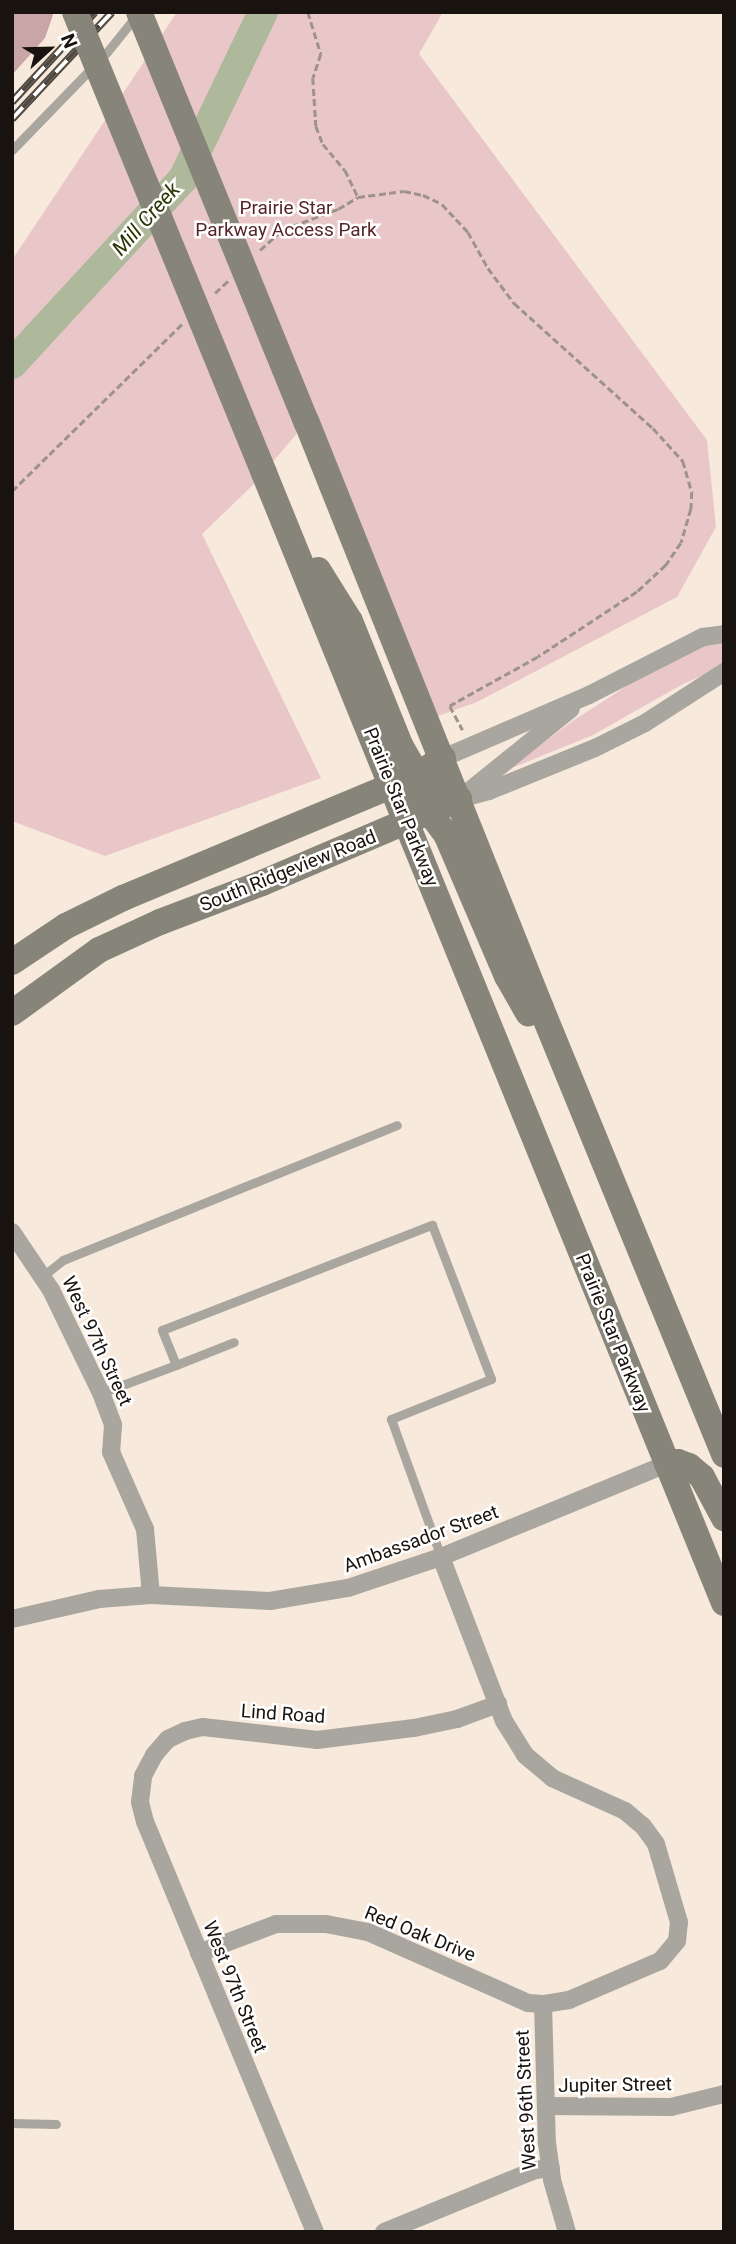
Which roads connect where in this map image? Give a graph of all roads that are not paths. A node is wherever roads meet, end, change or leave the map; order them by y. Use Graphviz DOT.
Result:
graph roads {
  1 [pos="75,12"];
  2 [pos="139,12"];
  3 [pos="12,150"];
  4 [pos="287,528"];
  5 [pos="724,634"];
  6 [pos="724,672"];
  7 [pos="589,695"];
  8 [pos="443,758"];
  9 [pos="417,775"];
  10 [pos="392,785"];
  11 [pos="460,799"];
  12 [pos="426,820"];
  13 [pos="12,962"];
  14 [pos="12,1013"];
  15 [pos="557,1050"];
  16 [pos="397,1125"];
  17 [pos="12,1232"];
  18 [pos="43,1276"];
  19 [pos="234,1342"];
  20 [pos="176,1365"];
  21 [pos="102,1394"];
  22 [pos="724,1455"];
  23 [pos="667,1464"];
  24 [pos="724,1518"];
  25 [pos="441,1557"];
  26 [pos="152,1595"];
  27 [pos="724,1603"];
  28 [pos="12,1619"];
  29 [pos="498,1704"];
  30 [pos="154,1755"];
  31 [pos="199,1954"];
  32 [pos="543,2004"];
  33 [pos="724,2094"];
  34 [pos="546,2106"];
  35 [pos="12,2123"];
  36 [pos="56,2124"];
  37 [pos="551,2168"];
  38 [pos="315,2232"];
  39 [pos="384,2232"];
  40 [pos="567,2232"];
  1 -- 4 [label="main road, Prairie Star Parkway, bridge"];
  2 -- 3 [label="lane"];
  2 -- 8 [label="main road, bridge"];
  4 -- 9 [label="main road"];
  4 -- 10 [label="main road, Prairie Star Parkway"];
  5 -- 7 [label="street, South Ridgeview Road"];
  6 -- 11 [label="street, South Ridgeview Road"];
  7 -- 8 [label="street, South Ridgeview Road"];
  7 -- 11 [label="street"];
  8 -- 9 [label="main road, South Ridgeview Road"];
  8 -- 11 [label="main road"];
  9 -- 10 [label="main road, South Ridgeview Road"];
  9 -- 11 [label="main road"];
  10 -- 12 [label="main road, Prairie Star Parkway"];
  10 -- 13 [label="main road, South Ridgeview Road"];
  11 -- 12 [label="main road, South Ridgeview Road"];
  11 -- 15 [label="main road"];
  12 -- 14 [label="main road, South Ridgeview Road"];
  12 -- 15 [label="main road"];
  12 -- 23 [label="main road, Prairie Star Parkway"];
  15 -- 22 [label="main road"];
  16 -- 18 [label="lane"];
  17 -- 18 [label="street, West 97th Street"];
  18 -- 21 [label="street, West 97th Street"];
  19 -- 20 [label="lane"];
  20 -- 21 [label="lane"];
  20 -- 25 [label="lane"];
  21 -- 26 [label="street, West 97th Street"];
  23 -- 24 [label="main road"];
  23 -- 25 [label="street, Ambassador Street"];
  23 -- 27 [label="main road, Prairie Star Parkway"];
  25 -- 26 [label="street, Ambassador Street"];
  25 -- 29 [label="street, West 96th Street"];
  26 -- 28 [label="street, Ambassador Street"];
  29 -- 30 [label="street, Lind Road"];
  29 -- 32 [label="street, West 96th Street"];
  30 -- 31 [label="street, West 97th Street"];
  31 -- 32 [label="street, Red Oak Drive"];
  31 -- 38 [label="street, West 97th Street"];
  32 -- 34 [label="street, West 96th Street"];
  33 -- 34 [label="street, Jupiter Street"];
  34 -- 37 [label="street, West 96th Street"];
  35 -- 36 [label="lane"];
  37 -- 39 [label="street"];
  37 -- 40 [label="street, West 96th Street"];
}
